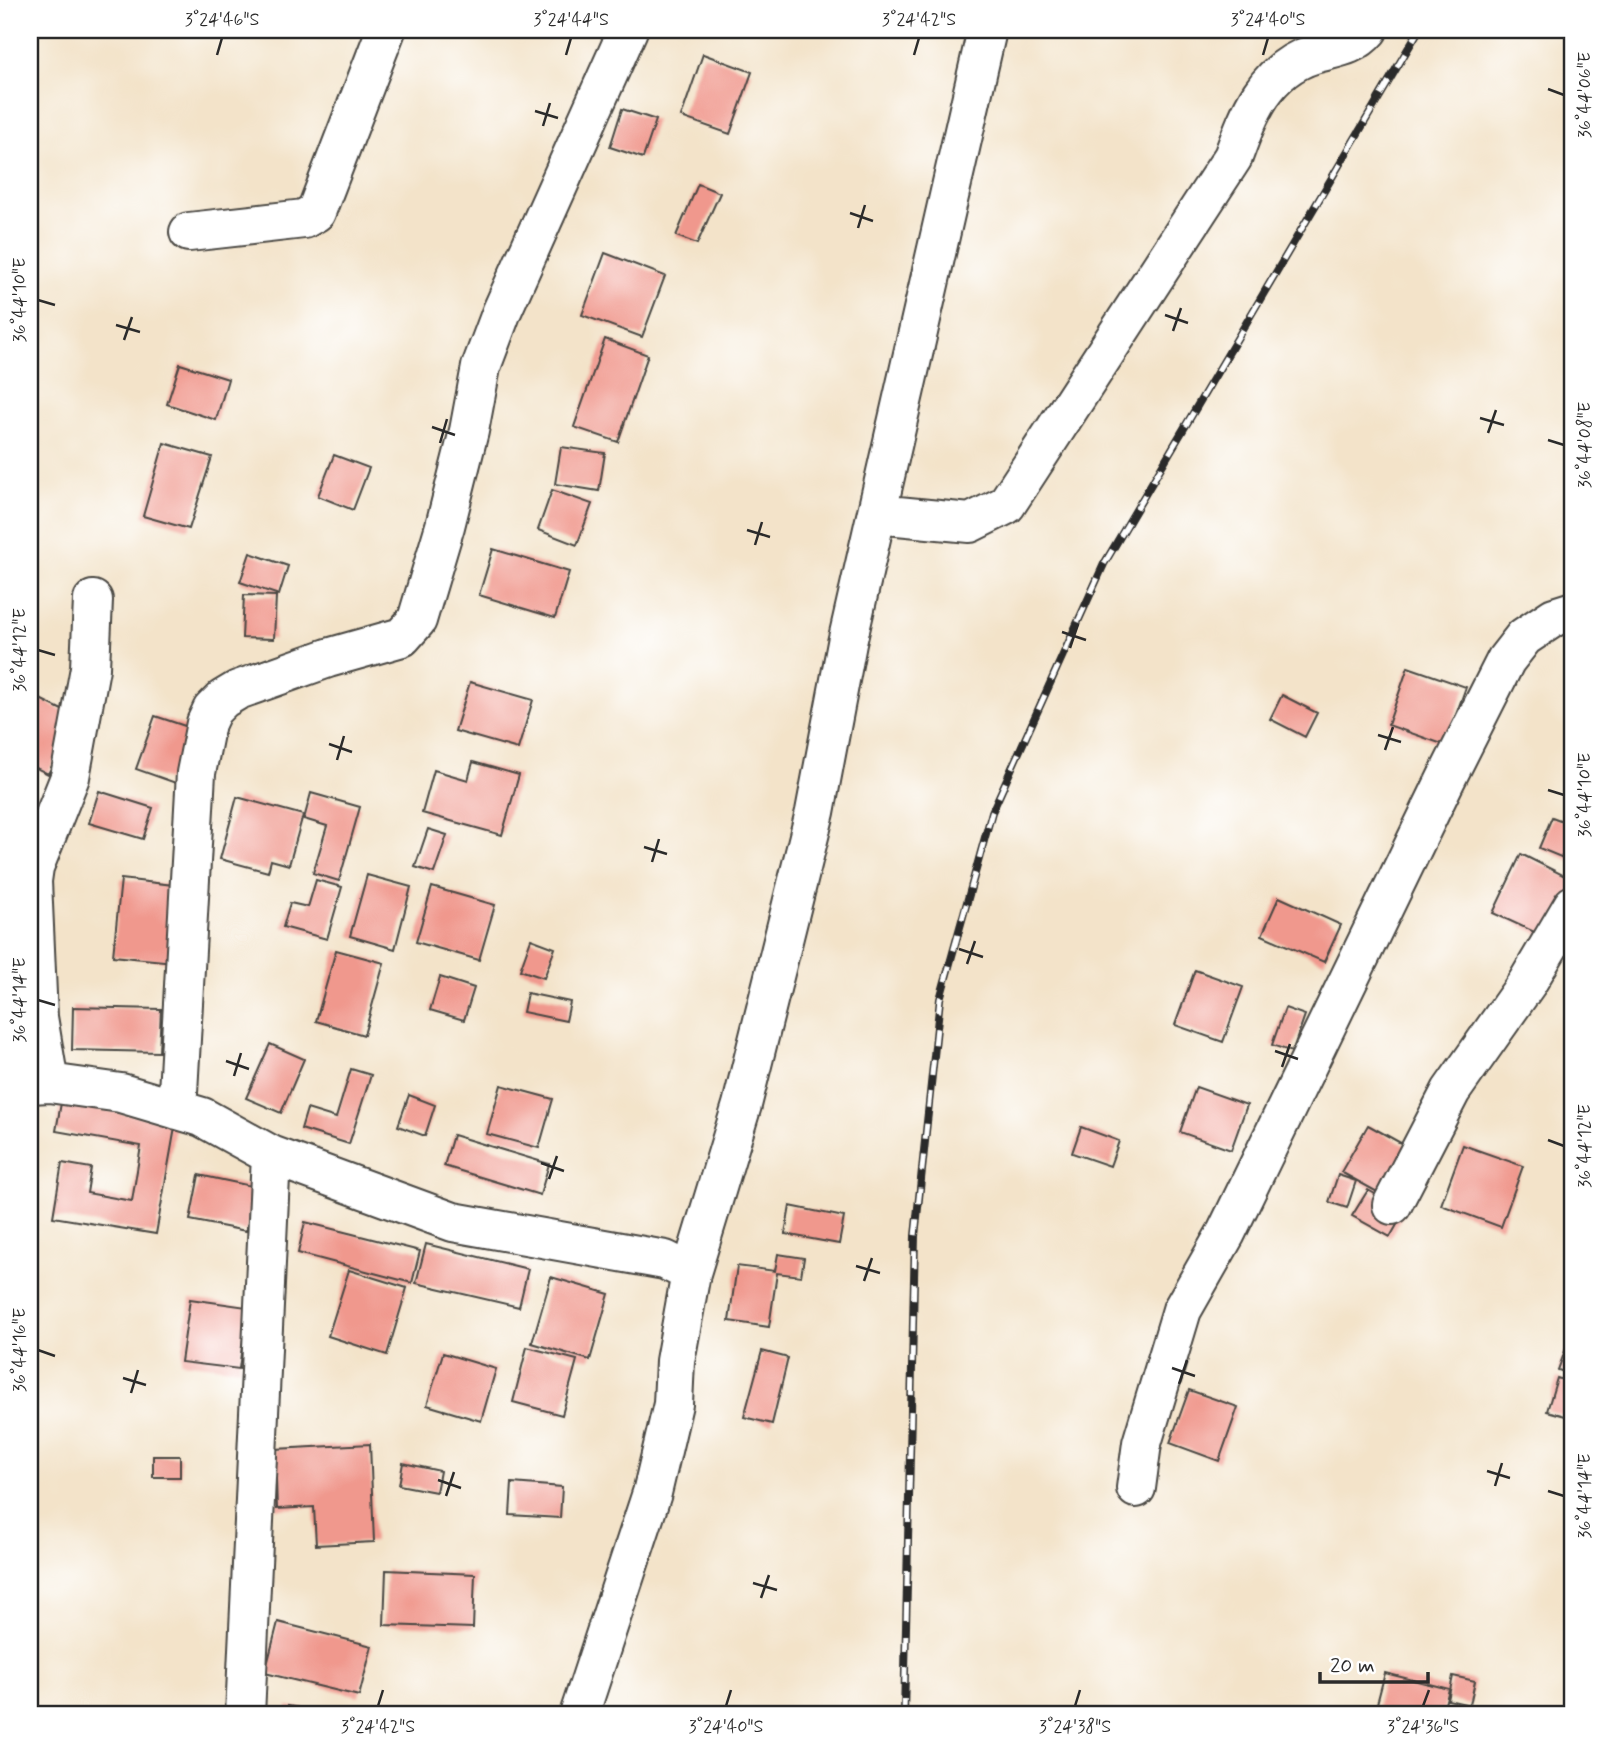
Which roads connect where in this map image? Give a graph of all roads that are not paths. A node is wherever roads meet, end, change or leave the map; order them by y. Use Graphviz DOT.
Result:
graph roads {
  1 [pos="386,30"];
  2 [pos="628,30"];
  3 [pos="987,30"];
  4 [pos="1368,30"];
  5 [pos="189,232"];
  6 [pos="877,514"];
  7 [pos="93,600"];
  8 [pos="1573,611"];
  9 [pos="32,866"];
  10 [pos="1573,905"];
  11 [pos="38,1083"];
  12 [pos="177,1110"];
  13 [pos="271,1155"];
  14 [pos="1392,1205"];
  15 [pos="691,1273"];
  16 [pos="1136,1488"];
  17 [pos="245,1715"];
  18 [pos="579,1715"];
  1 -- 5 [label="street"];
  2 -- 12 [label="street"];
  3 -- 6 [label="street"];
  4 -- 6 [label="street"];
  6 -- 15 [label="street"];
  7 -- 9 [label="street"];
  8 -- 16 [label="street"];
  9 -- 11 [label="street"];
  10 -- 14 [label="street"];
  11 -- 12 [label="street"];
  12 -- 13 [label="street"];
  13 -- 15 [label="street"];
  13 -- 17 [label="street"];
  15 -- 18 [label="street"];
}
